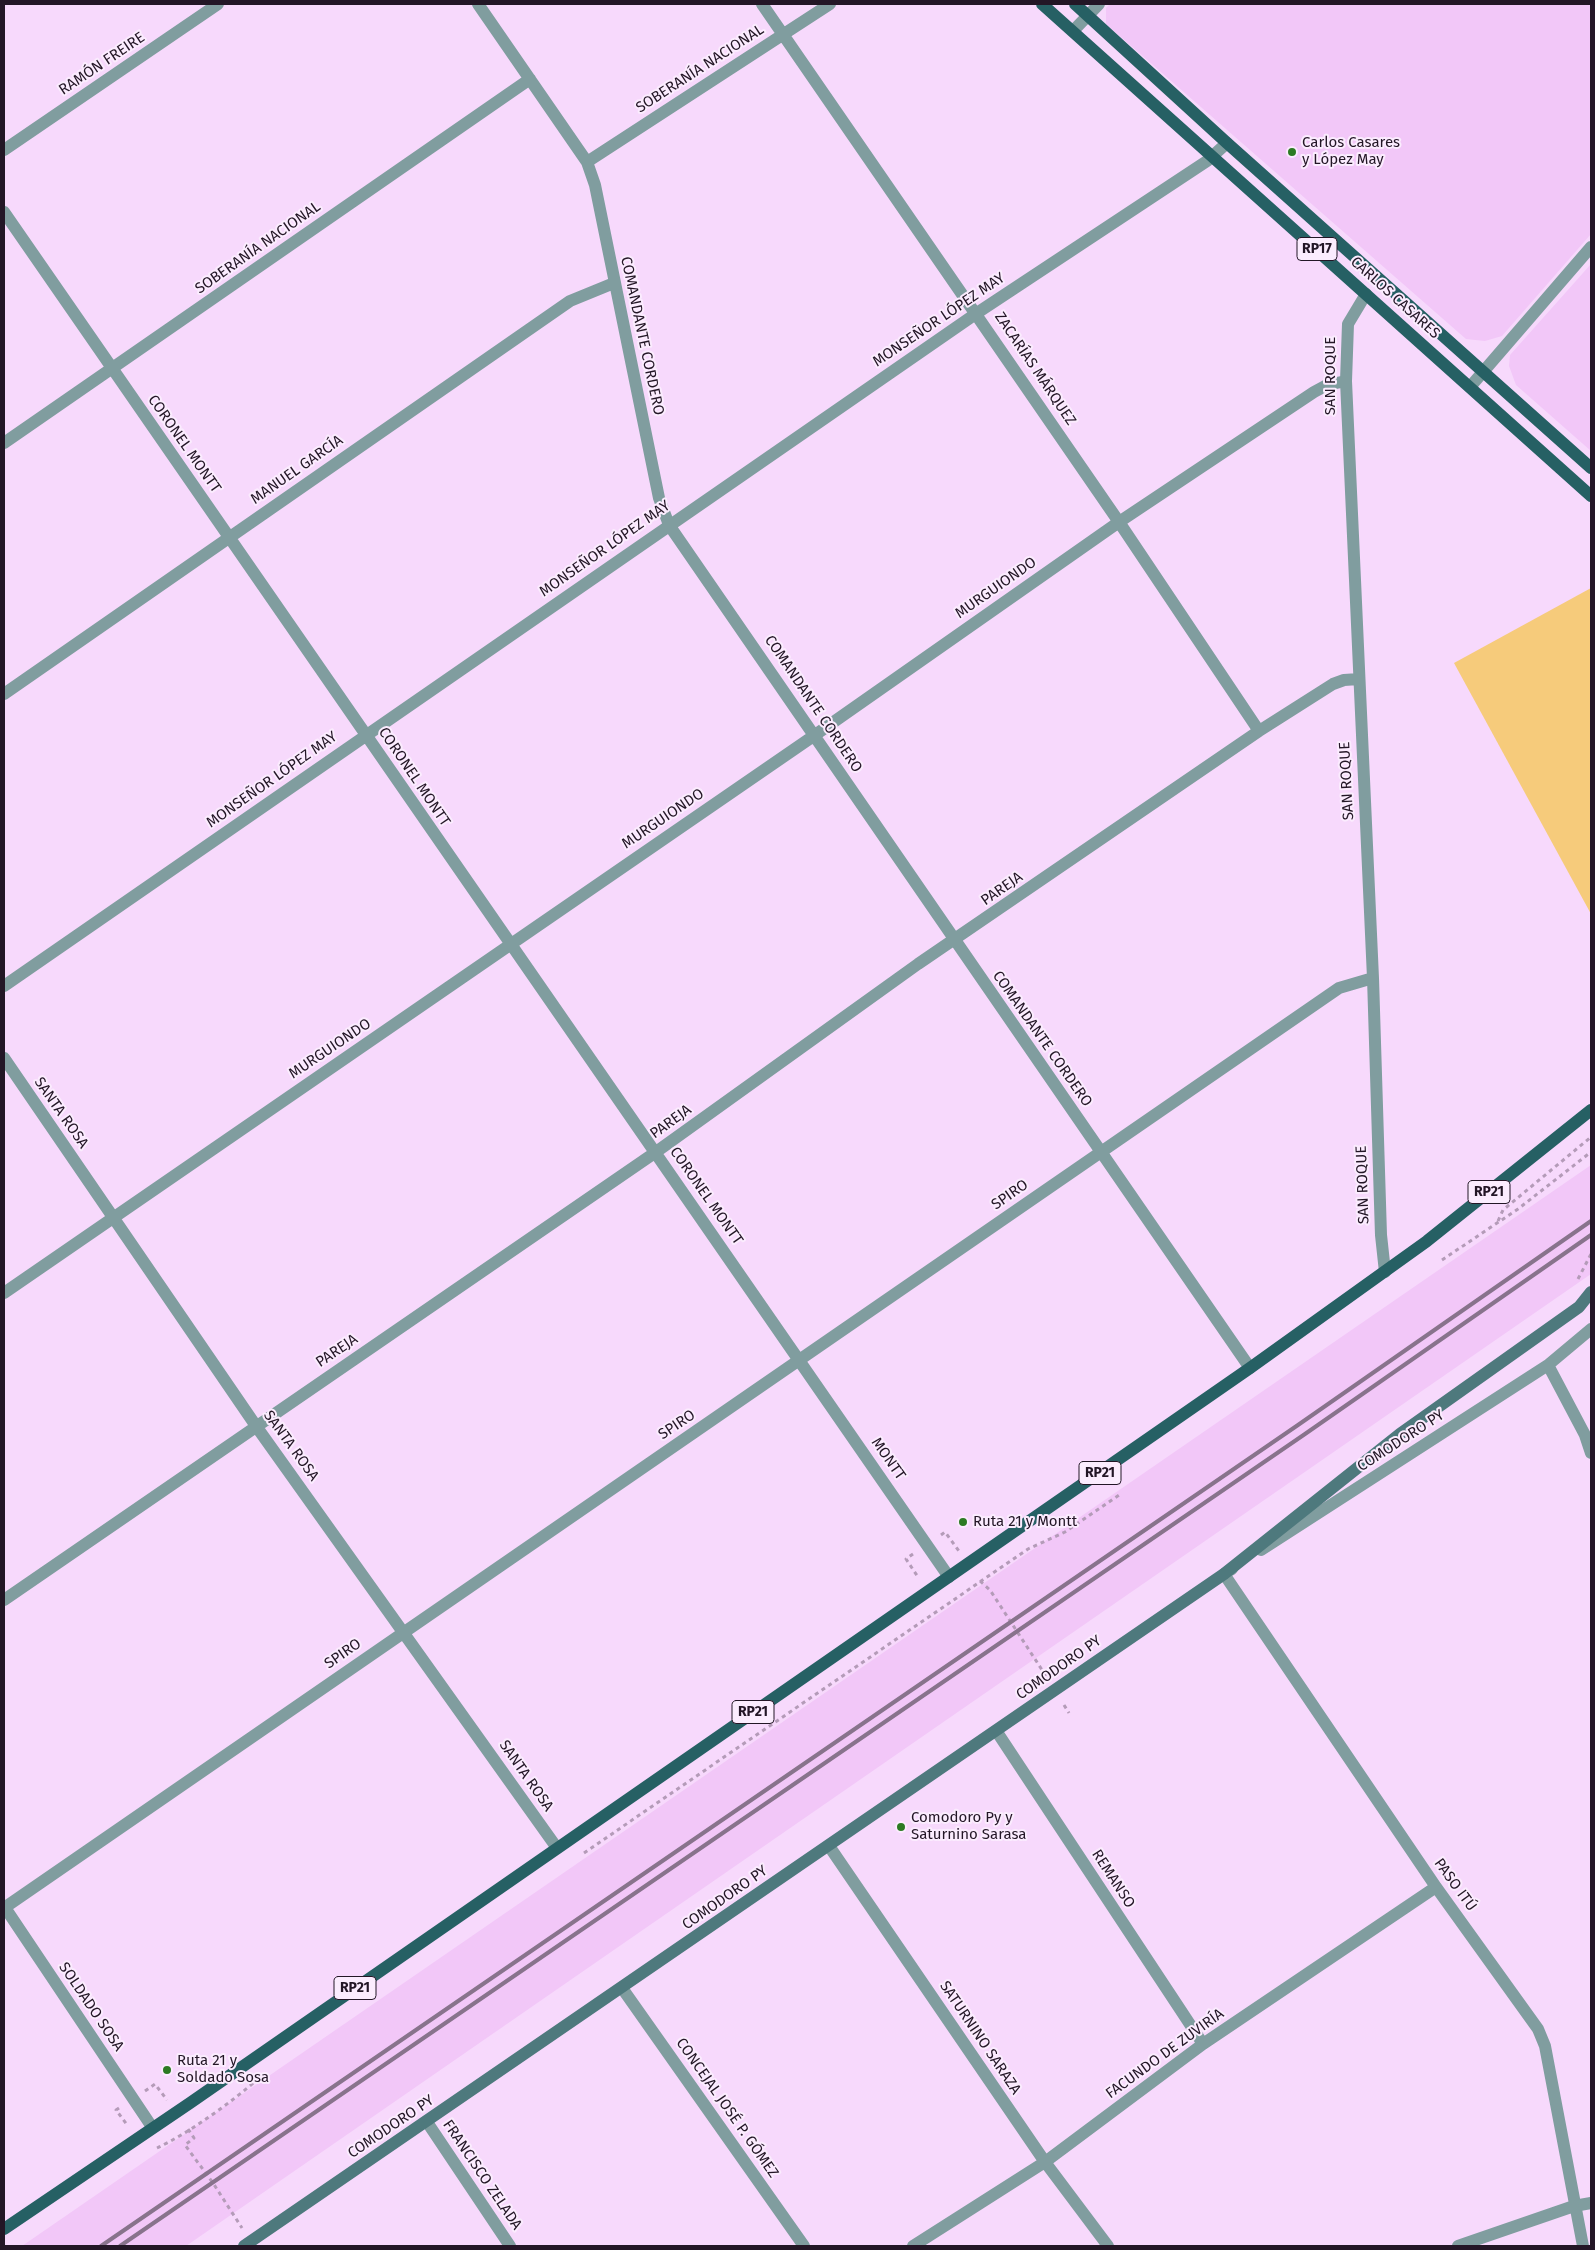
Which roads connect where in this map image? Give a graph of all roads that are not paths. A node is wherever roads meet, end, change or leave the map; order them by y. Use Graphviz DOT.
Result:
graph roads {
  1 [pos="218,4"];
  2 [pos="478,4"];
  3 [pos="762,4"];
  4 [pos="830,4"];
  5 [pos="1042,4"];
  6 [pos="1075,4"];
  7 [pos="1099,4"];
  8 [pos="1088,16"];
  9 [pos="1073,31"];
  10 [pos="784,34"];
  11 [pos="530,79"];
  12 [pos="1227,142"];
  13 [pos="4,150"];
  14 [pos="1213,156"];
  15 [pos="588,162"];
  16 [pos="4,212"];
  17 [pos="1591,247"];
  18 [pos="614,283"];
  19 [pos="1366,294"];
  20 [pos="977,313"];
  21 [pos="112,370"];
  22 [pos="1484,371"];
  23 [pos="1346,382"];
  24 [pos="1470,387"];
  25 [pos="4,443"];
  26 [pos="1591,468"];
  27 [pos="1591,496"];
  28 [pos="1120,522"];
  29 [pos="670,525"];
  30 [pos="230,537"];
  31 [pos="1359,679"];
  32 [pos="4,694"];
  33 [pos="1259,731"];
  34 [pos="366,735"];
  35 [pos="815,735"];
  36 [pos="955,941"];
  37 [pos="509,945"];
  38 [pos="1373,978"];
  39 [pos="4,986"];
  40 [pos="4,1058"];
  41 [pos="1591,1110"];
  42 [pos="656,1152"];
  43 [pos="1100,1152"];
  44 [pos="113,1217"];
  45 [pos="1385,1272"];
  46 [pos="1591,1292"];
  47 [pos="4,1293"];
  48 [pos="1591,1329"];
  49 [pos="800,1360"];
  50 [pos="1548,1365"];
  51 [pos="1250,1368"];
  52 [pos="256,1426"];
  53 [pos="1591,1453"];
  54 [pos="1224,1574"];
  55 [pos="949,1577"];
  56 [pos="4,1600"];
  57 [pos="404,1632"];
  58 [pos="997,1732"];
  59 [pos="829,1846"];
  60 [pos="557,1848"];
  61 [pos="1436,1887"];
  62 [pos="4,1907"];
  63 [pos="622,1988"];
  64 [pos="1203,2044"];
  65 [pos="427,2122"];
  66 [pos="152,2127"];
  67 [pos="1045,2162"];
  68 [pos="1591,2203"];
  69 [pos="1574,2206"];
  70 [pos="4,2229"];
  71 [pos="248,2244"];
  72 [pos="510,2246"];
  73 [pos="804,2246"];
  74 [pos="912,2246"];
  75 [pos="1108,2246"];
  76 [pos="1458,2246"];
  77 [pos="1583,2246"];
  1 -- 13 [label="street, RAMÓN FREIRE"];
  2 -- 11 [label="street, COMANDANTE CORDERO"];
  3 -- 10 [label="street, ZACARÍAS MÁRQUEZ"];
  4 -- 10 [label="street, SOBERANÍA NACIONAL"];
  5 -- 9 [label="main road, CARLOS CASARES / RP17"];
  6 -- 8 [label="main road, CARLOS CASARES / RP17"];
  7 -- 8 [label="street"];
  8 -- 9 [label="street"];
  8 -- 12 [label="main road, CARLOS CASARES / RP17"];
  9 -- 14 [label="main road, CARLOS CASARES / RP17"];
  10 -- 15 [label="street, SOBERANÍA NACIONAL"];
  10 -- 20 [label="street, ZACARÍAS MÁRQUEZ"];
  11 -- 15 [label="street, COMANDANTE CORDERO"];
  11 -- 21 [label="street, SOBERANÍA NACIONAL"];
  12 -- 14 [label="street, MONSEÑOR LÓPEZ MAY"];
  12 -- 22 [label="main road, CARLOS CASARES / RP17"];
  14 -- 19 [label="main road, CARLOS CASARES / RP17"];
  14 -- 20 [label="street, MONSEÑOR LÓPEZ MAY"];
  15 -- 18 [label="street, COMANDANTE CORDERO"];
  16 -- 21 [label="street, CORONEL MONTT"];
  17 -- 22 [label="street"];
  18 -- 29 [label="street, COMANDANTE CORDERO"];
  18 -- 30 [label="street, MANUEL GARCÍA"];
  19 -- 23 [label="street, SAN ROQUE"];
  19 -- 24 [label="main road, CARLOS CASARES / RP17"];
  20 -- 28 [label="street, ZACARÍAS MÁRQUEZ"];
  20 -- 29 [label="street, MONSEÑOR LÓPEZ MAY"];
  21 -- 25 [label="street, SOBERANÍA NACIONAL"];
  21 -- 30 [label="street, CORONEL MONTT"];
  22 -- 24 [label="street"];
  22 -- 26 [label="main road, CARLOS CASARES / RP17"];
  23 -- 28 [label="street, MURGUIONDO"];
  23 -- 31 [label="street, SAN ROQUE"];
  24 -- 27 [label="main road, CARLOS CASARES / RP17"];
  28 -- 33 [label="street, ZACARÍAS MÁRQUEZ"];
  28 -- 35 [label="street, MURGUIONDO"];
  29 -- 34 [label="street, MONSEÑOR LÓPEZ MAY"];
  29 -- 35 [label="street, COMANDANTE CORDERO"];
  30 -- 32 [label="street, MANUEL GARCÍA"];
  30 -- 34 [label="street, CORONEL MONTT"];
  31 -- 33 [label="street, PAREJA"];
  31 -- 38 [label="street, SAN ROQUE"];
  33 -- 36 [label="street, PAREJA"];
  34 -- 37 [label="street, CORONEL MONTT"];
  34 -- 39 [label="street, MONSEÑOR LÓPEZ MAY"];
  35 -- 36 [label="street, COMANDANTE CORDERO"];
  35 -- 37 [label="street, MURGUIONDO"];
  36 -- 42 [label="street, PAREJA"];
  36 -- 43 [label="street, COMANDANTE CORDERO"];
  37 -- 42 [label="street, CORONEL MONTT"];
  37 -- 44 [label="street, MURGUIONDO"];
  38 -- 43 [label="street, SPIRO"];
  38 -- 45 [label="street, SAN ROQUE"];
  40 -- 44 [label="street, SANTA ROSA"];
  41 -- 45 [label="main road, RP21"];
  42 -- 49 [label="street, CORONEL MONTT"];
  42 -- 52 [label="street, PAREJA"];
  43 -- 49 [label="street, SPIRO"];
  43 -- 51 [label="street, COMANDANTE CORDERO"];
  44 -- 47 [label="street, MURGUIONDO"];
  44 -- 52 [label="street, SANTA ROSA"];
  45 -- 51 [label="main road, RP21"];
  46 -- 54 [label="main road, COMODORO PY"];
  48 -- 50 [label="street, COMODORO PY"];
  49 -- 55 [label="street, MONTT"];
  49 -- 57 [label="street, SPIRO"];
  50 -- 53 [label="street"];
  50 -- 54 [label="street, COMODORO PY"];
  51 -- 55 [label="main road, RP21"];
  52 -- 56 [label="street, PAREJA"];
  52 -- 57 [label="street, SANTA ROSA"];
  54 -- 58 [label="main road, COMODORO PY"];
  54 -- 61 [label="street, PASO ITÚ"];
  55 -- 60 [label="main road, RP21"];
  57 -- 60 [label="street, SANTA ROSA"];
  57 -- 62 [label="street, SPIRO"];
  58 -- 59 [label="main road, COMODORO PY"];
  58 -- 64 [label="street, REMANSO"];
  59 -- 63 [label="main road, COMODORO PY"];
  59 -- 67 [label="street, SATURNINO SARAZA"];
  60 -- 66 [label="main road, RP21"];
  61 -- 64 [label="street, FACUNDO DE ZUVIRÍA"];
  61 -- 69 [label="street, PASO ITÚ"];
  62 -- 66 [label="street, SOLDADO SOSA"];
  63 -- 65 [label="main road, COMODORO PY"];
  63 -- 73 [label="street, CONCEJAL JOSÉ P. GÓMEZ"];
  64 -- 67 [label="street, FACUNDO DE ZUVIRÍA"];
  65 -- 71 [label="main road, COMODORO PY"];
  65 -- 72 [label="street, FRANCISCO ZELADA"];
  66 -- 70 [label="main road, RP21"];
  67 -- 74 [label="street, FACUNDO DE ZUVIRÍA"];
  67 -- 75 [label="street, SATURNINO SARAZA"];
  68 -- 69 [label="street"];
  69 -- 76 [label="street"];
  69 -- 77 [label="street, PASO ITÚ"];
}
